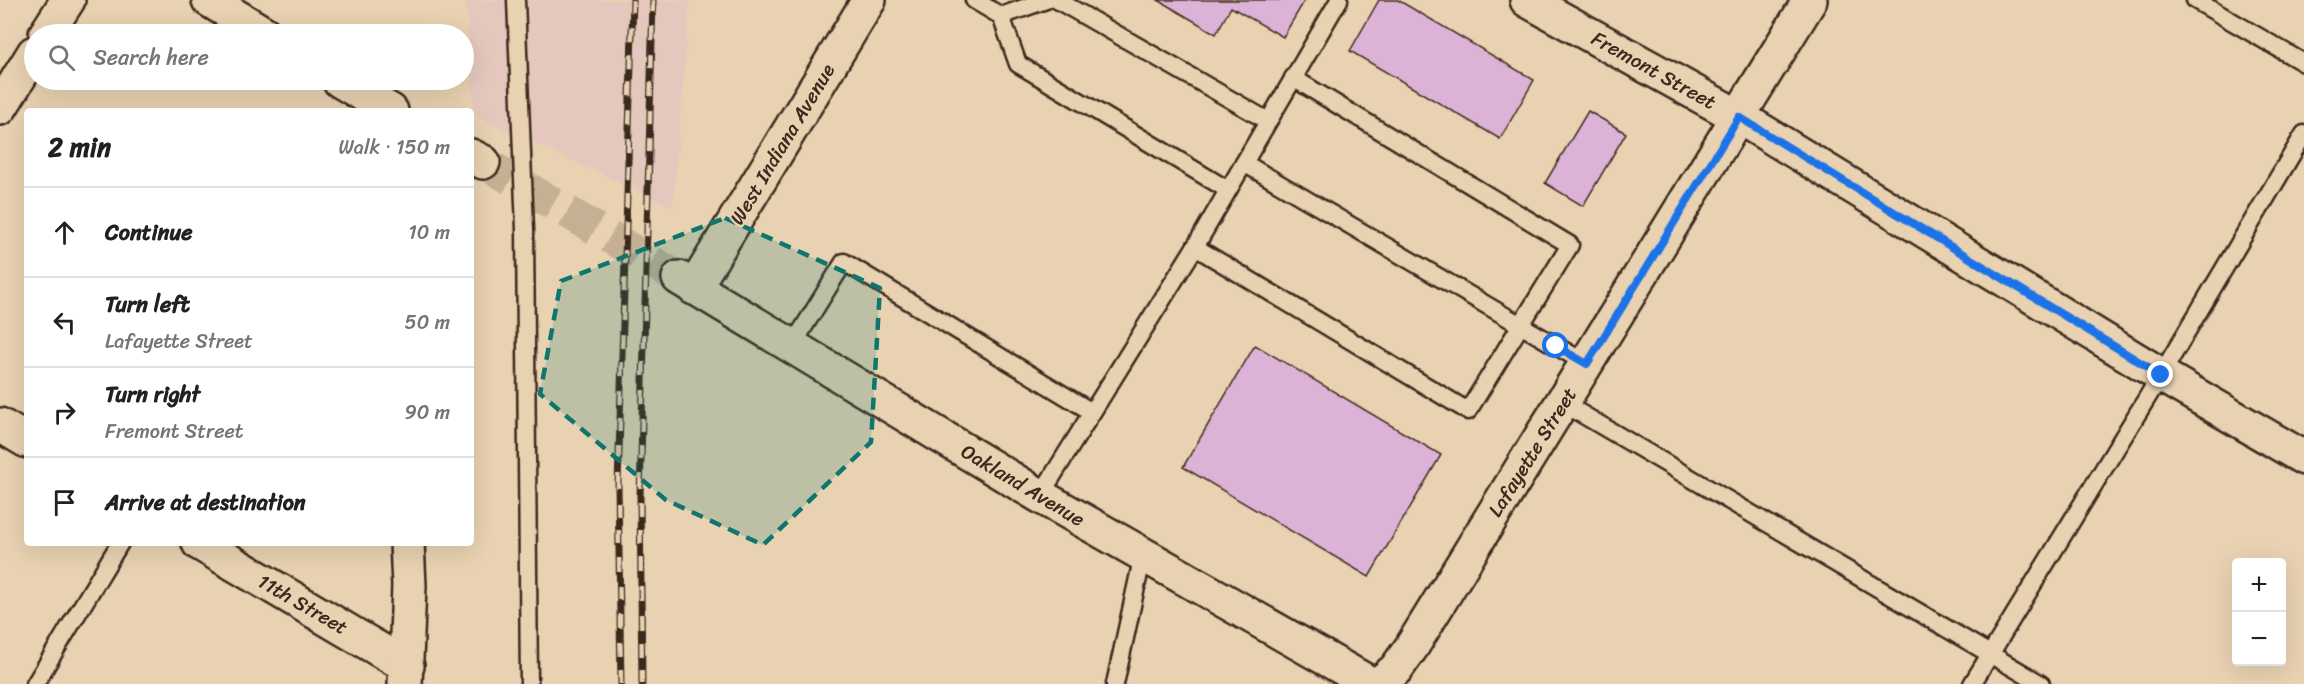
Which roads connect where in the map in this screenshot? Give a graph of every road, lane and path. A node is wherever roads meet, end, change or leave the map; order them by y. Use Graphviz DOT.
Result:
graph roads {
  1 [pos="68,0"];
  2 [pos="209,0"];
  3 [pos="516,0"];
  4 [pos="869,0"];
  5 [pos="974,0"];
  6 [pos="1046,0"];
  7 [pos="1057,0"];
  8 [pos="1338,0"];
  9 [pos="1527,0"];
  10 [pos="1810,0"];
  11 [pos="2195,0"];
  12 [pos="1001,16"];
  13 [pos="52,24"];
  14 [pos="249,24"];
  15 [pos="2304,63"];
  16 [pos="24,69"];
  17 [pos="1293,78"];
  18 [pos="356,90"];
  19 [pos="0,108"];
  20 [pos="386,108"];
  21 [pos="1739,117"];
  22 [pos="1268,122"];
  23 [pos="2304,134"];
  24 [pos="1244,163"];
  25 [pos="1228,190"];
  26 [pos="1196,247"];
  27 [pos="687,283"];
  28 [pos="1522,326"];
  29 [pos="792,346"];
  30 [pos="1587,364"];
  31 [pos="2161,375"];
  32 [pos="1563,403"];
  33 [pos="1092,412"];
  34 [pos="0,425"];
  35 [pos="24,439"];
  36 [pos="2304,458"];
  37 [pos="1040,496"];
  38 [pos="118,546"];
  39 [pos="204,546"];
  40 [pos="407,546"];
  41 [pos="1143,555"];
  42 [pos="1990,654"];
  43 [pos="406,675"];
  44 [pos="35,684"];
  45 [pos="529,684"];
  46 [pos="1115,684"];
  47 [pos="1371,684"];
  48 [pos="1379,684"];
  49 [pos="1972,684"];
  50 [pos="2041,684"];
  1 -- 13 [label="street"];
  2 -- 14 [label="street"];
  3 -- 45 [label="lane"];
  4 -- 27 [label="street, West Indiana Avenue"];
  5 -- 12 [label="lane"];
  6 -- 12 [label="lane"];
  7 -- 22 [label="lane"];
  8 -- 17 [label="lane"];
  9 -- 21 [label="street, Fremont Street"];
  10 -- 21 [label="street, Lafayette Street"];
  11 -- 15 [label="lane"];
  12 -- 25 [label="lane"];
  16 -- 19 [label="street"];
  17 -- 22 [label="lane"];
  17 -- 28 [label="lane"];
  18 -- 20 [label="street"];
  21 -- 30 [label="street, Lafayette Street"];
  21 -- 31 [label="street, Fremont Street"];
  22 -- 24 [label="lane"];
  23 -- 31 [label="lane"];
  24 -- 25 [label="lane"];
  24 -- 28 [label="lane"];
  25 -- 26 [label="lane"];
  26 -- 28 [label="lane"];
  26 -- 33 [label="lane"];
  27 -- 29 [label="street, Oakland Avenue"];
  28 -- 30 [label="lane"];
  29 -- 33 [label="lane"];
  29 -- 37 [label="street, Oakland Avenue"];
  30 -- 32 [label="street, Lafayette Street"];
  31 -- 36 [label="street, Fremont Street"];
  31 -- 42 [label="lane"];
  32 -- 42 [label="lane"];
  32 -- 48 [label="street, Lafayette Street"];
  33 -- 37 [label="lane"];
  34 -- 35 [label="street"];
  37 -- 41 [label="street, Oakland Avenue"];
  38 -- 44 [label="lane"];
  39 -- 43 [label="street, 11th Street"];
  40 -- 43 [label="street"];
  41 -- 46 [label="lane"];
  41 -- 47 [label="street, Oakland Avenue"];
  42 -- 49 [label="lane"];
  42 -- 50 [label="lane"];
}
